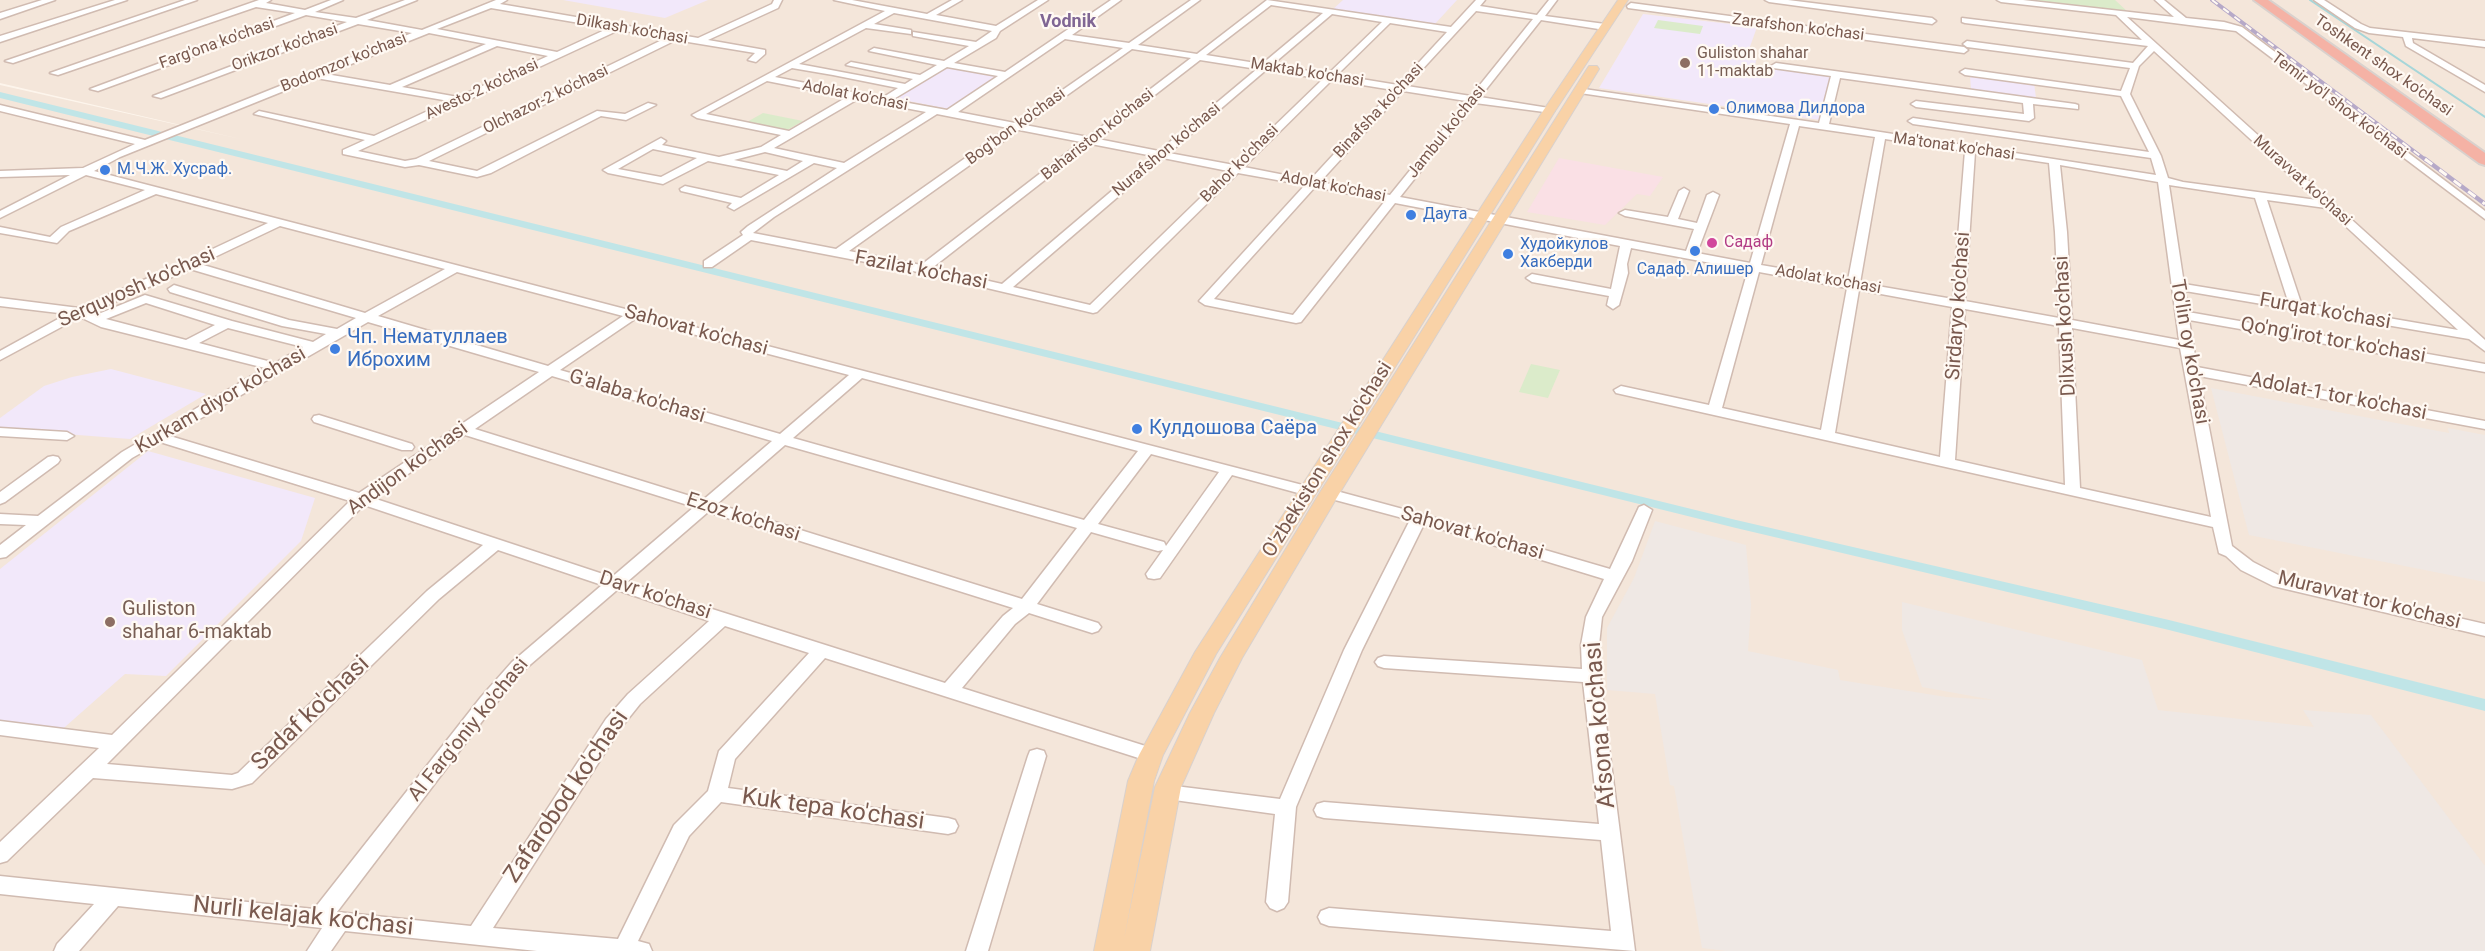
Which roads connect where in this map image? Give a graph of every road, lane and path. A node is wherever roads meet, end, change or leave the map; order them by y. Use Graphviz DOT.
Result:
graph roads {
  1 [pos="51,0"];
  2 [pos="123,0"];
  3 [pos="194,0"];
  4 [pos="238,0"];
  5 [pos="267,0"];
  6 [pos="339,0"];
  7 [pos="413,0"];
  8 [pos="503,0"];
  9 [pos="778,0"];
  10 [pos="837,0"];
  11 [pos="878,0"];
  12 [pos="958,0"];
  13 [pos="1044,0"];
  14 [pos="1117,0"];
  15 [pos="1196,0"];
  16 [pos="1553,0"];
  17 [pos="1769,0"];
  18 [pos="2001,0"];
  19 [pos="2160,0"];
  20 [pos="2260,0"];
  21 [pos="2274,0"];
  22 [pos="2318,0"];
  23 [pos="1271,1"];
  24 [pos="1630,2"];
  25 [pos="256,4"];
  26 [pos="1477,4"];
  27 [pos="490,5"];
  28 [pos="868,5"];
  29 [pos="1834,9"];
  30 [pos="893,10"];
  31 [pos="1330,11"];
  32 [pos="304,13"];
  33 [pos="2119,14"];
  34 [pos="0,16"];
  35 [pos="929,16"];
  36 [pos="1539,17"];
  37 [pos="1388,20"];
  38 [pos="2183,20"];
  39 [pos="357,21"];
  40 [pos="1932,21"];
  41 [pos="865,25"];
  42 [pos="1605,27"];
  43 [pos="616,28"];
  44 [pos="997,29"];
  45 [pos="1454,30"];
  46 [pos="424,31"];
  47 [pos="1827,31"];
  48 [pos="1064,36"];
  49 [pos="2407,36"];
  50 [pos="673,38"];
  51 [pos="0,39"];
  52 [pos="893,41"];
  53 [pos="698,42"];
  54 [pos="496,43"];
  55 [pos="2485,44"];
  56 [pos="976,45"];
  57 [pos="2151,45"];
  58 [pos="1131,46"];
  59 [pos="874,51"];
  60 [pos="558,55"];
  61 [pos="1200,57"];
  62 [pos="1965,57"];
  63 [pos="753,60"];
  64 [pos="10,61"];
  65 [pos="790,64"];
  66 [pos="944,64"];
  67 [pos="851,65"];
  68 [pos="1776,66"];
  69 [pos="2135,66"];
  70 [pos="1264,67"];
  71 [pos="55,73"];
  72 [pos="838,74"];
  73 [pos="315,75"];
  74 [pos="1007,75"];
  75 [pos="1836,75"];
  76 [pos="1330,77"];
  77 [pos="764,78"];
  78 [pos="921,78"];
  79 [pos="906,87"];
  80 [pos="1920,87"];
  81 [pos="392,88"];
  82 [pos="1400,88"];
  83 [pos="95,89"];
  84 [pos="2485,89"];
  85 [pos="1580,90"];
  86 [pos="1965,91"];
  87 [pos="2125,94"];
  88 [pos="158,96"];
  89 [pos="856,96"];
  90 [pos="1474,99"];
  91 [pos="459,100"];
  92 [pos="2028,100"];
  93 [pos="884,101"];
  94 [pos="1916,104"];
  95 [pos="651,105"];
  96 [pos="2075,107"];
  97 [pos="0,108"];
  98 [pos="935,111"];
  99 [pos="1549,111"];
  100 [pos="950,113"];
  101 [pos="259,114"];
  102 [pos="1913,120"];
  103 [pos="1795,123"];
  104 [pos="1017,126"];
  105 [pos="1823,127"];
  106 [pos="791,134"];
  107 [pos="1880,136"];
  108 [pos="374,139"];
  109 [pos="663,140"];
  110 [pos="1905,140"];
  111 [pos="149,141"];
  112 [pos="1090,141"];
  113 [pos="652,146"];
  114 [pos="765,149"];
  115 [pos="1970,149"];
  116 [pos="2485,149"];
  117 [pos="1162,154"];
  118 [pos="2156,156"];
  119 [pos="707,157"];
  120 [pos="720,159"];
  121 [pos="812,160"];
  122 [pos="2485,160"];
  123 [pos="2054,161"];
  124 [pos="419,162"];
  125 [pos="846,167"];
  126 [pos="1236,168"];
  127 [pos="82,171"];
  128 [pos="0,174"];
  129 [pos="788,174"];
  130 [pos="2163,180"];
  131 [pos="1314,182"];
  132 [pos="685,189"];
  133 [pos="153,191"];
  134 [pos="1684,191"];
  135 [pos="1713,195"];
  136 [pos="2260,196"];
  137 [pos="1394,199"];
  138 [pos="738,205"];
  139 [pos="2328,205"];
  140 [pos="1625,213"];
  141 [pos="0,215"];
  142 [pos="771,215"];
  143 [pos="1483,215"];
  144 [pos="2485,216"];
  145 [pos="1500,219"];
  146 [pos="1672,221"];
  147 [pos="277,223"];
  148 [pos="1701,226"];
  149 [pos="0,230"];
  150 [pos="749,236"];
  151 [pos="1626,244"];
  152 [pos="837,254"];
  153 [pos="1691,254"];
  154 [pos="708,264"];
  155 [pos="189,265"];
  156 [pos="1756,267"];
  157 [pos="454,269"];
  158 [pos="923,269"];
  159 [pos="1532,278"];
  160 [pos="1854,285"];
  161 [pos="2176,286"];
  162 [pos="1004,288"];
  163 [pos="174,289"];
  164 [pos="0,302"];
  165 [pos="1959,303"];
  166 [pos="2296,307"];
  167 [pos="1093,309"];
  168 [pos="80,312"];
  169 [pos="634,314"];
  170 [pos="2181,315"];
  171 [pos="368,317"];
  172 [pos="96,319"];
  173 [pos="1296,319"];
  174 [pos="2065,322"];
  175 [pos="226,324"];
  176 [pos="339,333"];
  177 [pos="2473,336"];
  178 [pos="188,345"];
  179 [pos="2186,345"];
  180 [pos="315,346"];
  181 [pos="2485,347"];
  182 [pos="0,356"];
  183 [pos="277,367"];
  184 [pos="2485,368"];
  185 [pos="2190,370"];
  186 [pos="550,371"];
  187 [pos="859,374"];
  188 [pos="1621,390"];
  189 [pos="1714,411"];
  190 [pos="1366,418"];
  191 [pos="319,419"];
  192 [pos="2485,425"];
  193 [pos="460,429"];
  194 [pos="0,432"];
  195 [pos="67,436"];
  196 [pos="1827,436"];
  197 [pos="159,437"];
  198 [pos="780,439"];
  199 [pos="407,447"];
  200 [pos="1146,449"];
  201 [pos="54,460"];
  202 [pos="1947,463"];
  203 [pos="1228,470"];
  204 [pos="2073,491"];
  205 [pos="1319,493"];
  206 [pos="0,499"];
  207 [pos="361,499"];
  208 [pos="703,505"];
  209 [pos="1644,510"];
  210 [pos="1419,518"];
  211 [pos="0,519"];
  212 [pos="40,522"];
  213 [pos="2220,524"];
  214 [pos="1086,526"];
  215 [pos="495,544"];
  216 [pos="1158,546"];
  217 [pos="2225,549"];
  218 [pos="0,553"];
  219 [pos="1154,574"];
  220 [pos="1614,576"];
  221 [pos="613,582"];
  222 [pos="1025,607"];
  223 [pos="722,618"];
  224 [pos="1092,627"];
  225 [pos="2485,630"];
  226 [pos="822,650"];
  227 [pos="1384,662"];
  228 [pos="1591,676"];
  229 [pos="949,691"];
  230 [pos="0,728"];
  231 [pos="116,743"];
  232 [pos="1150,755"];
  233 [pos="1037,756"];
  234 [pos="89,770"];
  235 [pos="1167,793"];
  236 [pos="717,794"];
  237 [pos="1286,807"];
  238 [pos="1324,810"];
  239 [pos="948,826"];
  240 [pos="1611,833"];
  241 [pos="0,855"];
  242 [pos="0,885"];
  243 [pos="113,897"];
  244 [pos="1277,902"];
  245 [pos="1329,917"];
  246 [pos="329,920"];
  247 [pos="487,942"];
  248 [pos="1624,946"];
  249 [pos="633,950"];
  250 [pos="65,951"];
  251 [pos="318,951"];
  252 [pos="977,951"];
  253 [pos="1108,951"];
  254 [pos="1136,951"];
  1 -- 34 [label="street"];
  2 -- 51 [label="street"];
  3 -- 64 [label="street"];
  4 -- 25 [label="street"];
  5 -- 25 [label="street"];
  6 -- 32 [label="street, Farg'ona ko'chasi"];
  7 -- 39 [label="street, Orikzor ko'chasi"];
  8 -- 27 [label="street, Bodomzor ko'chasi"];
  9 -- 53 [label="street"];
  10 -- 28 [label="street"];
  11 -- 28 [label="street"];
  12 -- 35 [label="street"];
  13 -- 44 [label="street"];
  14 -- 48 [label="street"];
  15 -- 58 [label="street, Bog'bon ko'chasi"];
  16 -- 36 [label="street, Jambul ko'chasi"];
  17 -- 29 [label="street"];
  18 -- 33 [label="street, Temir yo'l shox ko'chasi"];
  19 -- 38 [label="street"];
  20 -- 122 [label="highway, Toshkent shox ko'chasi"];
  21 -- 116 [label="highway"];
  22 -- 49 [label="street"];
  23 -- 31 [label="street"];
  23 -- 61 [label="street, Bahariston ko'chasi"];
  24 -- 42 [label="main road, O'zbekiston shox ko'chasi"];
  24 -- 47 [label="street, Zarafshon ko'chasi"];
  24 -- 85 [label="main road, O'zbekiston shox ko'chasi"];
  25 -- 32 [label="street"];
  25 -- 71 [label="street"];
  26 -- 36 [label="street"];
  26 -- 45 [label="street, Binafsha ko'chasi"];
  27 -- 43 [label="street, Dilkash ko'chasi"];
  27 -- 46 [label="street, Bodomzor ko'chasi"];
  28 -- 30 [label="street"];
  29 -- 40 [label="street"];
  29 -- 47 [label="street"];
  30 -- 35 [label="street"];
  30 -- 41 [label="street"];
  31 -- 37 [label="street"];
  31 -- 70 [label="street, Nurafshon ko'chasi"];
  32 -- 39 [label="street"];
  32 -- 83 [label="street, Farg'ona ko'chasi"];
  33 -- 38 [label="street, Temir yo'l shox ko'chasi"];
  33 -- 57 [label="street, Muravvat ko'chasi"];
  35 -- 44 [label="street"];
  36 -- 42 [label="street"];
  36 -- 90 [label="street, Jambul ko'chasi"];
  37 -- 45 [label="street"];
  37 -- 76 [label="street, Bahor ko'chasi"];
  38 -- 144 [label="street, Temir yo'l shox ko'chasi"];
  39 -- 46 [label="street"];
  39 -- 88 [label="street, Orikzor ko'chasi"];
  41 -- 56 [label="street"];
  41 -- 65 [label="street"];
  42 -- 99 [label="main road, O'zbekiston shox ko'chasi"];
  43 -- 50 [label="street, Dilkash ko'chasi"];
  43 -- 60 [label="street, Avesto-2 ko'chasi"];
  44 -- 56 [label="street"];
  45 -- 82 [label="street, Binafsha ko'chasi"];
  46 -- 54 [label="street"];
  46 -- 73 [label="street, Bodomzor ko'chasi"];
  47 -- 62 [label="street, Zarafshon ko'chasi"];
  48 -- 58 [label="street, Maktab ko'chasi"];
  48 -- 74 [label="street"];
  49 -- 55 [label="street"];
  49 -- 84 [label="street"];
  50 -- 53 [label="street, Dilkash ko'chasi"];
  50 -- 124 [label="street, Olchazor-2 ko'chasi"];
  52 -- 59 [label="street"];
  53 -- 63 [label="street, Dilkash ko'chasi"];
  54 -- 60 [label="street"];
  54 -- 81 [label="street"];
  56 -- 66 [label="street"];
  57 -- 62 [label="street"];
  57 -- 69 [label="street"];
  57 -- 139 [label="street, Muravvat ko'chasi"];
  58 -- 61 [label="street, Maktab ko'chasi"];
  58 -- 104 [label="street, Bog'bon ko'chasi"];
  59 -- 66 [label="street"];
  59 -- 67 [label="street"];
  60 -- 91 [label="street, Avesto-2 ko'chasi"];
  61 -- 70 [label="street, Maktab ko'chasi"];
  61 -- 112 [label="street, Bahariston ko'chasi"];
  62 -- 69 [label="street"];
  62 -- 86 [label="street"];
  62 -- 87 [label="street"];
  65 -- 72 [label="street"];
  65 -- 77 [label="street"];
  66 -- 74 [label="street"];
  66 -- 78 [label="street"];
  67 -- 72 [label="street"];
  67 -- 78 [label="street"];
  68 -- 75 [label="street"];
  69 -- 87 [label="street"];
  70 -- 76 [label="street, Maktab ko'chasi"];
  70 -- 117 [label="street, Nurafshon ko'chasi"];
  72 -- 79 [label="street"];
  73 -- 81 [label="street"];
  73 -- 111 [label="street, Bodomzor ko'chasi"];
  74 -- 100 [label="street"];
  75 -- 80 [label="street"];
  75 -- 105 [label="street"];
  76 -- 82 [label="street, Maktab ko'chasi"];
  76 -- 126 [label="street, Bahor ko'chasi"];
  77 -- 89 [label="street, Adolat ko'chasi"];
  77 -- 106 [label="street"];
  78 -- 79 [label="street"];
  79 -- 93 [label="street"];
  80 -- 86 [label="street"];
  80 -- 94 [label="street"];
  81 -- 91 [label="street"];
  82 -- 90 [label="street, Maktab ko'chasi"];
  82 -- 131 [label="street, Binafsha ko'chasi"];
  85 -- 103 [label="street, Ma'tonat ko'chasi"];
  85 -- 145 [label="main road, O'zbekiston shox ko'chasi"];
  86 -- 92 [label="street"];
  87 -- 118 [label="street, To'lin oy ko'chasi"];
  89 -- 93 [label="street, Adolat ko'chasi"];
  89 -- 106 [label="street"];
  90 -- 99 [label="street, Maktab ko'chasi"];
  90 -- 137 [label="street, Jambul ko'chasi"];
  91 -- 108 [label="street, Avesto-2 ko'chasi"];
  92 -- 94 [label="street"];
  92 -- 96 [label="street"];
  93 -- 98 [label="street, Adolat ko'chasi"];
  94 -- 102 [label="street"];
  95 -- 124 [label="street"];
  97 -- 111 [label="street"];
  98 -- 100 [label="street, Adolat ko'chasi"];
  98 -- 125 [label="street"];
  99 -- 143 [label="main road, O'zbekiston shox ko'chasi"];
  100 -- 104 [label="street, Adolat ko'chasi"];
  101 -- 108 [label="street"];
  102 -- 110 [label="street"];
  102 -- 118 [label="street"];
  103 -- 105 [label="street, Ma'tonat ko'chasi"];
  103 -- 156 [label="street"];
  104 -- 112 [label="street, Adolat ko'chasi"];
  104 -- 152 [label="street, Bog'bon ko'chasi"];
  105 -- 107 [label="street, Ma'tonat ko'chasi"];
  106 -- 114 [label="street"];
  107 -- 110 [label="street, Ma'tonat ko'chasi"];
  107 -- 160 [label="street"];
  108 -- 124 [label="street, Avesto-2 ko'chasi"];
  109 -- 113 [label="street"];
  110 -- 115 [label="street, Ma'tonat ko'chasi"];
  111 -- 127 [label="street"];
  112 -- 117 [label="street, Adolat ko'chasi"];
  112 -- 158 [label="street, Bahariston ko'chasi"];
  113 -- 119 [label="street"];
  113 -- 119 [label="street"];
  114 -- 120 [label="street"];
  114 -- 121 [label="street"];
  115 -- 123 [label="street, Ma'tonat ko'chasi"];
  115 -- 165 [label="street, Sirdaryo ko'chasi"];
  117 -- 126 [label="street, Adolat ko'chasi"];
  117 -- 162 [label="street, Nurafshon ko'chasi"];
  118 -- 130 [label="street, To'lin oy ko'chasi"];
  119 -- 120 [label="street"];
  120 -- 129 [label="street"];
  121 -- 125 [label="street"];
  121 -- 129 [label="street"];
  123 -- 130 [label="street, Ma'tonat ko'chasi"];
  123 -- 174 [label="street, Dilxush ko'chasi"];
  125 -- 142 [label="street"];
  126 -- 131 [label="street, Adolat ko'chasi"];
  126 -- 167 [label="street, Bahor ko'chasi"];
  127 -- 128 [label="street"];
  127 -- 133 [label="street, Sahovat ko'chasi"];
  127 -- 141 [label="street"];
  129 -- 138 [label="street"];
  130 -- 136 [label="street, Ma'tonat ko'chasi"];
  130 -- 161 [label="street, To'lin oy ko'chasi"];
  131 -- 137 [label="street, Adolat ko'chasi"];
  131 -- 173 [label="street, Binafsha ko'chasi"];
  132 -- 138 [label="street"];
  133 -- 147 [label="street, Sahovat ko'chasi"];
  133 -- 149 [label="street"];
  134 -- 146 [label="street"];
  135 -- 148 [label="street"];
  136 -- 139 [label="street, Ma'tonat ko'chasi"];
  136 -- 166 [label="street"];
  137 -- 143 [label="street, Adolat ko'chasi"];
  137 -- 173 [label="street, Jambul ko'chasi"];
  138 -- 142 [label="street"];
  139 -- 177 [label="street, Muravvat ko'chasi"];
  140 -- 146 [label="street"];
  142 -- 150 [label="street"];
  143 -- 145 [label="street, Adolat ko'chasi"];
  143 -- 190 [label="main road, O'zbekiston shox ko'chasi"];
  145 -- 151 [label="street, Adolat ko'chasi"];
  145 -- 190 [label="main road, O'zbekiston shox ko'chasi"];
  146 -- 148 [label="street"];
  147 -- 155 [label="street, Serquyosh ko'chasi"];
  147 -- 157 [label="street, Sahovat ko'chasi"];
  148 -- 153 [label="street"];
  150 -- 152 [label="street, Fazilat ko'chasi"];
  150 -- 154 [label="street"];
  151 -- 153 [label="street, Adolat ko'chasi"];
  151 -- 159 [label="street"];
  152 -- 158 [label="street, Fazilat ko'chasi"];
  153 -- 156 [label="street, Adolat ko'chasi"];
  155 -- 168 [label="street, Serquyosh ko'chasi"];
  155 -- 171 [label="street, G'alaba ko'chasi"];
  156 -- 160 [label="street, Adolat ko'chasi"];
  156 -- 189 [label="street"];
  157 -- 169 [label="street, Sahovat ko'chasi"];
  157 -- 171 [label="street, Kurkam diyor ko'chasi"];
  158 -- 162 [label="street, Fazilat ko'chasi"];
  160 -- 165 [label="street, Adolat ko'chasi"];
  160 -- 196 [label="street"];
  161 -- 166 [label="street, Furqat ko'chasi"];
  161 -- 170 [label="street, To'lin oy ko'chasi"];
  162 -- 167 [label="street, Fazilat ko'chasi"];
  163 -- 176 [label="street"];
  164 -- 168 [label="street"];
  165 -- 174 [label="street, Adolat ko'chasi"];
  165 -- 202 [label="street, Sirdaryo ko'chasi"];
  166 -- 177 [label="street, Furqat ko'chasi"];
  168 -- 172 [label="street"];
  168 -- 182 [label="street, Serquyosh ko'chasi"];
  169 -- 186 [label="street, Andijon ko'chasi"];
  169 -- 187 [label="street, Sahovat ko'chasi"];
  170 -- 179 [label="street, To'lin oy ko'chasi"];
  170 -- 184 [label="street, Qo'ng'irot tor ko'chasi"];
  171 -- 176 [label="street, Kurkam diyor ko'chasi"];
  171 -- 186 [label="street, G'alaba ko'chasi"];
  172 -- 175 [label="street"];
  172 -- 178 [label="street"];
  174 -- 179 [label="street, Adolat ko'chasi"];
  174 -- 204 [label="street, Dilxush ko'chasi"];
  175 -- 178 [label="street"];
  175 -- 180 [label="street"];
  176 -- 180 [label="street, Kurkam diyor ko'chasi"];
  177 -- 181 [label="street, Muravvat ko'chasi"];
  178 -- 183 [label="street"];
  179 -- 185 [label="street, To'lin oy ko'chasi"];
  180 -- 183 [label="street, Kurkam diyor ko'chasi"];
  183 -- 197 [label="street, Kurkam diyor ko'chasi"];
  185 -- 192 [label="street, Adolat-1 tor ko'chasi"];
  185 -- 213 [label="street, To'lin oy ko'chasi"];
  186 -- 193 [label="street, Andijon ko'chasi"];
  186 -- 198 [label="street, G'alaba ko'chasi"];
  187 -- 198 [label="street, Al Farg'oniy ko'chasi"];
  187 -- 200 [label="street, Sahovat ko'chasi"];
  188 -- 189 [label="street"];
  189 -- 196 [label="street"];
  190 -- 205 [label="main road, O'zbekiston shox ko'chasi"];
  191 -- 199 [label="street"];
  193 -- 207 [label="street, Andijon ko'chasi"];
  193 -- 208 [label="street, Ezoz ko'chasi"];
  194 -- 195 [label="street"];
  196 -- 202 [label="street"];
  197 -- 207 [label="street, Davr ko'chasi"];
  197 -- 212 [label="street, Kurkam diyor ko'chasi"];
  198 -- 208 [label="street, Al Farg'oniy ko'chasi"];
  198 -- 214 [label="street, G'alaba ko'chasi"];
  200 -- 203 [label="street, Sahovat ko'chasi"];
  200 -- 214 [label="street"];
  201 -- 206 [label="street"];
  202 -- 204 [label="street"];
  203 -- 205 [label="street, Sahovat ko'chasi"];
  203 -- 219 [label="street"];
  204 -- 213 [label="street"];
  205 -- 210 [label="street, Sahovat ko'chasi"];
  205 -- 232 [label="main road, O'zbekiston shox ko'chasi"];
  205 -- 235 [label="main road, O'zbekiston shox ko'chasi"];
  207 -- 215 [label="street, Davr ko'chasi"];
  207 -- 231 [label="street, Andijon ko'chasi"];
  208 -- 221 [label="street, Al Farg'oniy ko'chasi"];
  208 -- 222 [label="street, Ezoz ko'chasi"];
  209 -- 220 [label="street, Afsona ko'chasi"];
  210 -- 220 [label="street, Sahovat ko'chasi"];
  210 -- 237 [label="street"];
  211 -- 212 [label="street"];
  212 -- 218 [label="street, Kurkam diyor ko'chasi"];
  213 -- 217 [label="street, To'lin oy ko'chasi"];
  214 -- 216 [label="street, G'alaba ko'chasi"];
  214 -- 222 [label="street"];
  215 -- 221 [label="street, Davr ko'chasi"];
  215 -- 234 [label="street, Sadaf ko'chasi"];
  217 -- 225 [label="street, Muravvat tor ko'chasi"];
  220 -- 228 [label="street, Afsona ko'chasi"];
  221 -- 223 [label="street, Davr ko'chasi"];
  221 -- 246 [label="street, Al Farg'oniy ko'chasi"];
  222 -- 224 [label="street, Ezoz ko'chasi"];
  222 -- 229 [label="street"];
  223 -- 226 [label="street, Davr ko'chasi"];
  223 -- 247 [label="street, Zafarobod ko'chasi"];
  226 -- 229 [label="street, Davr ko'chasi"];
  226 -- 236 [label="street"];
  227 -- 228 [label="street"];
  228 -- 240 [label="street, Afsona ko'chasi"];
  229 -- 232 [label="street, Davr ko'chasi"];
  230 -- 231 [label="street"];
  231 -- 234 [label="street, Andijon ko'chasi"];
  232 -- 253 [label="main road, O'zbekiston shox ko'chasi"];
  233 -- 252 [label="street"];
  234 -- 241 [label="street, Andijon ko'chasi"];
  235 -- 237 [label="street"];
  235 -- 254 [label="main road, O'zbekiston shox ko'chasi"];
  236 -- 239 [label="street, Kuk tepa ko'chasi"];
  236 -- 249 [label="street"];
  237 -- 244 [label="street"];
  238 -- 240 [label="street"];
  240 -- 248 [label="street, Afsona ko'chasi"];
  242 -- 243 [label="street, Nurli kelajak ko'chasi"];
  243 -- 246 [label="street, Nurli kelajak ko'chasi"];
  243 -- 250 [label="street"];
  245 -- 248 [label="street"];
  246 -- 247 [label="street, Nurli kelajak ko'chasi"];
  246 -- 251 [label="street, Al Farg'oniy ko'chasi"];
  247 -- 249 [label="street, Nurli kelajak ko'chasi"];
}
